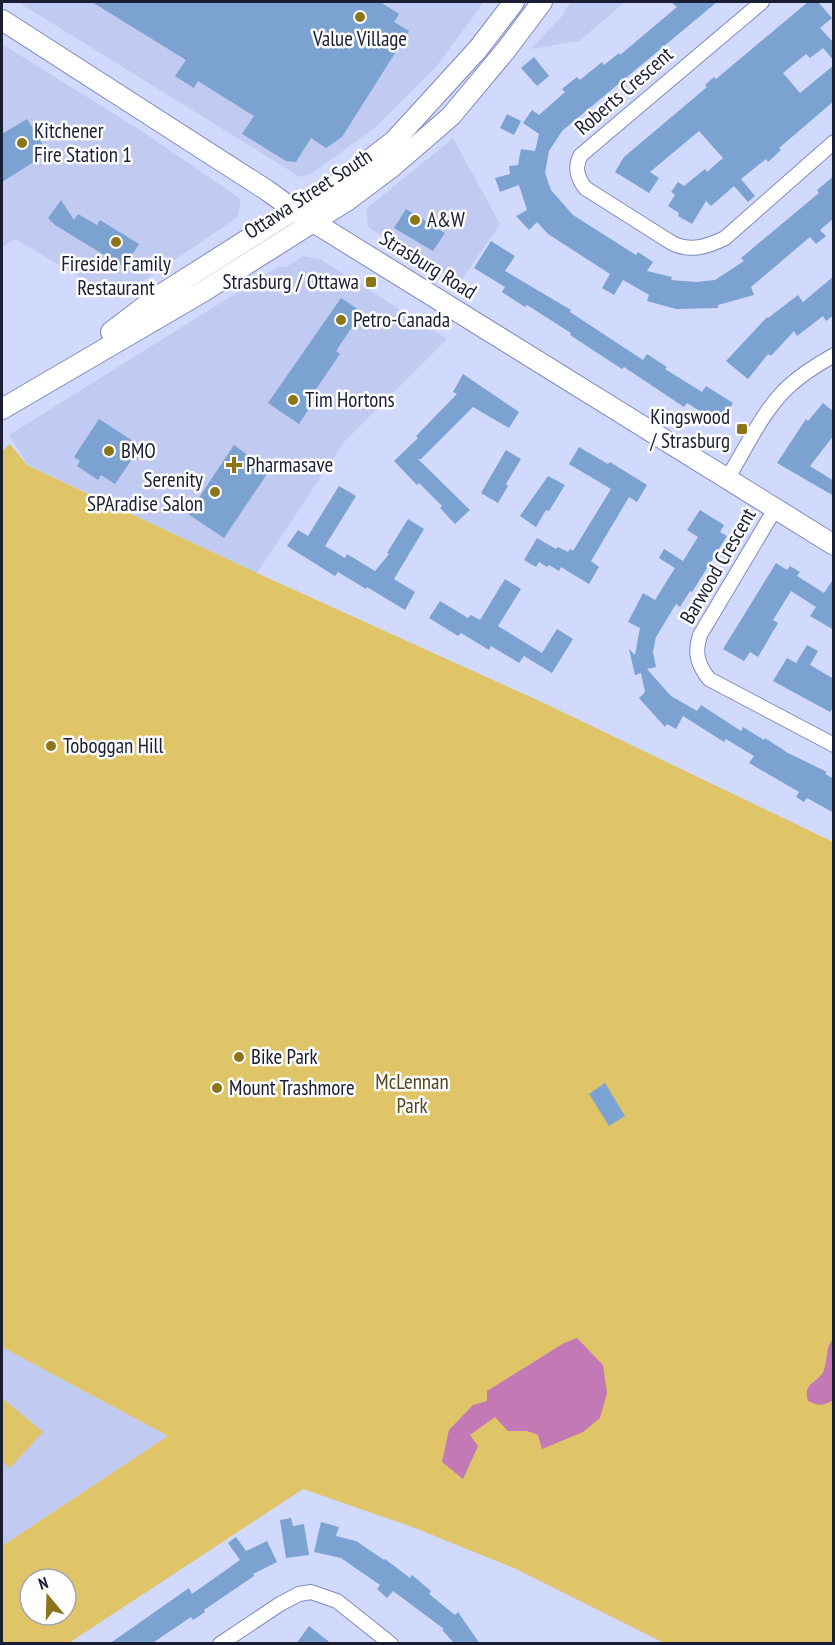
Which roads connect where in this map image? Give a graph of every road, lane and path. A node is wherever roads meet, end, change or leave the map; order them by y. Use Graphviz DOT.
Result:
graph roads {
  1 [pos="514,2"];
  2 [pos="543,2"];
  3 [pos="762,2"];
  4 [pos="2,20"];
  5 [pos="834,142"];
  6 [pos="294,210"];
  7 [pos="313,222"];
  8 [pos="834,355"];
  9 [pos="57,375"];
  10 [pos="2,409"];
  11 [pos="727,479"];
  12 [pos="775,509"];
  13 [pos="834,546"];
  14 [pos="834,745"];
  15 [pos="220,1644"];
  16 [pos="391,1644"];
  1 -- 6 [label="main road, Ottawa Street South"];
  2 -- 7 [label="main road, Ottawa Street South"];
  3 -- 5 [label="street, Roberts Crescent"];
  4 -- 6 [label="main road, Strasburg Road"];
  6 -- 7 [label="main road, Strasburg Road"];
  6 -- 9 [label="main road, Ottawa Street South"];
  7 -- 9 [label="main road, Ottawa Street South"];
  7 -- 11 [label="main road, Strasburg Road"];
  8 -- 11 [label="street"];
  9 -- 10 [label="main road, Ottawa Street South"];
  11 -- 12 [label="main road, Strasburg Road"];
  12 -- 13 [label="main road, Strasburg Road"];
  12 -- 14 [label="street, Barwood Crescent"];
  15 -- 16 [label="street"];
}
